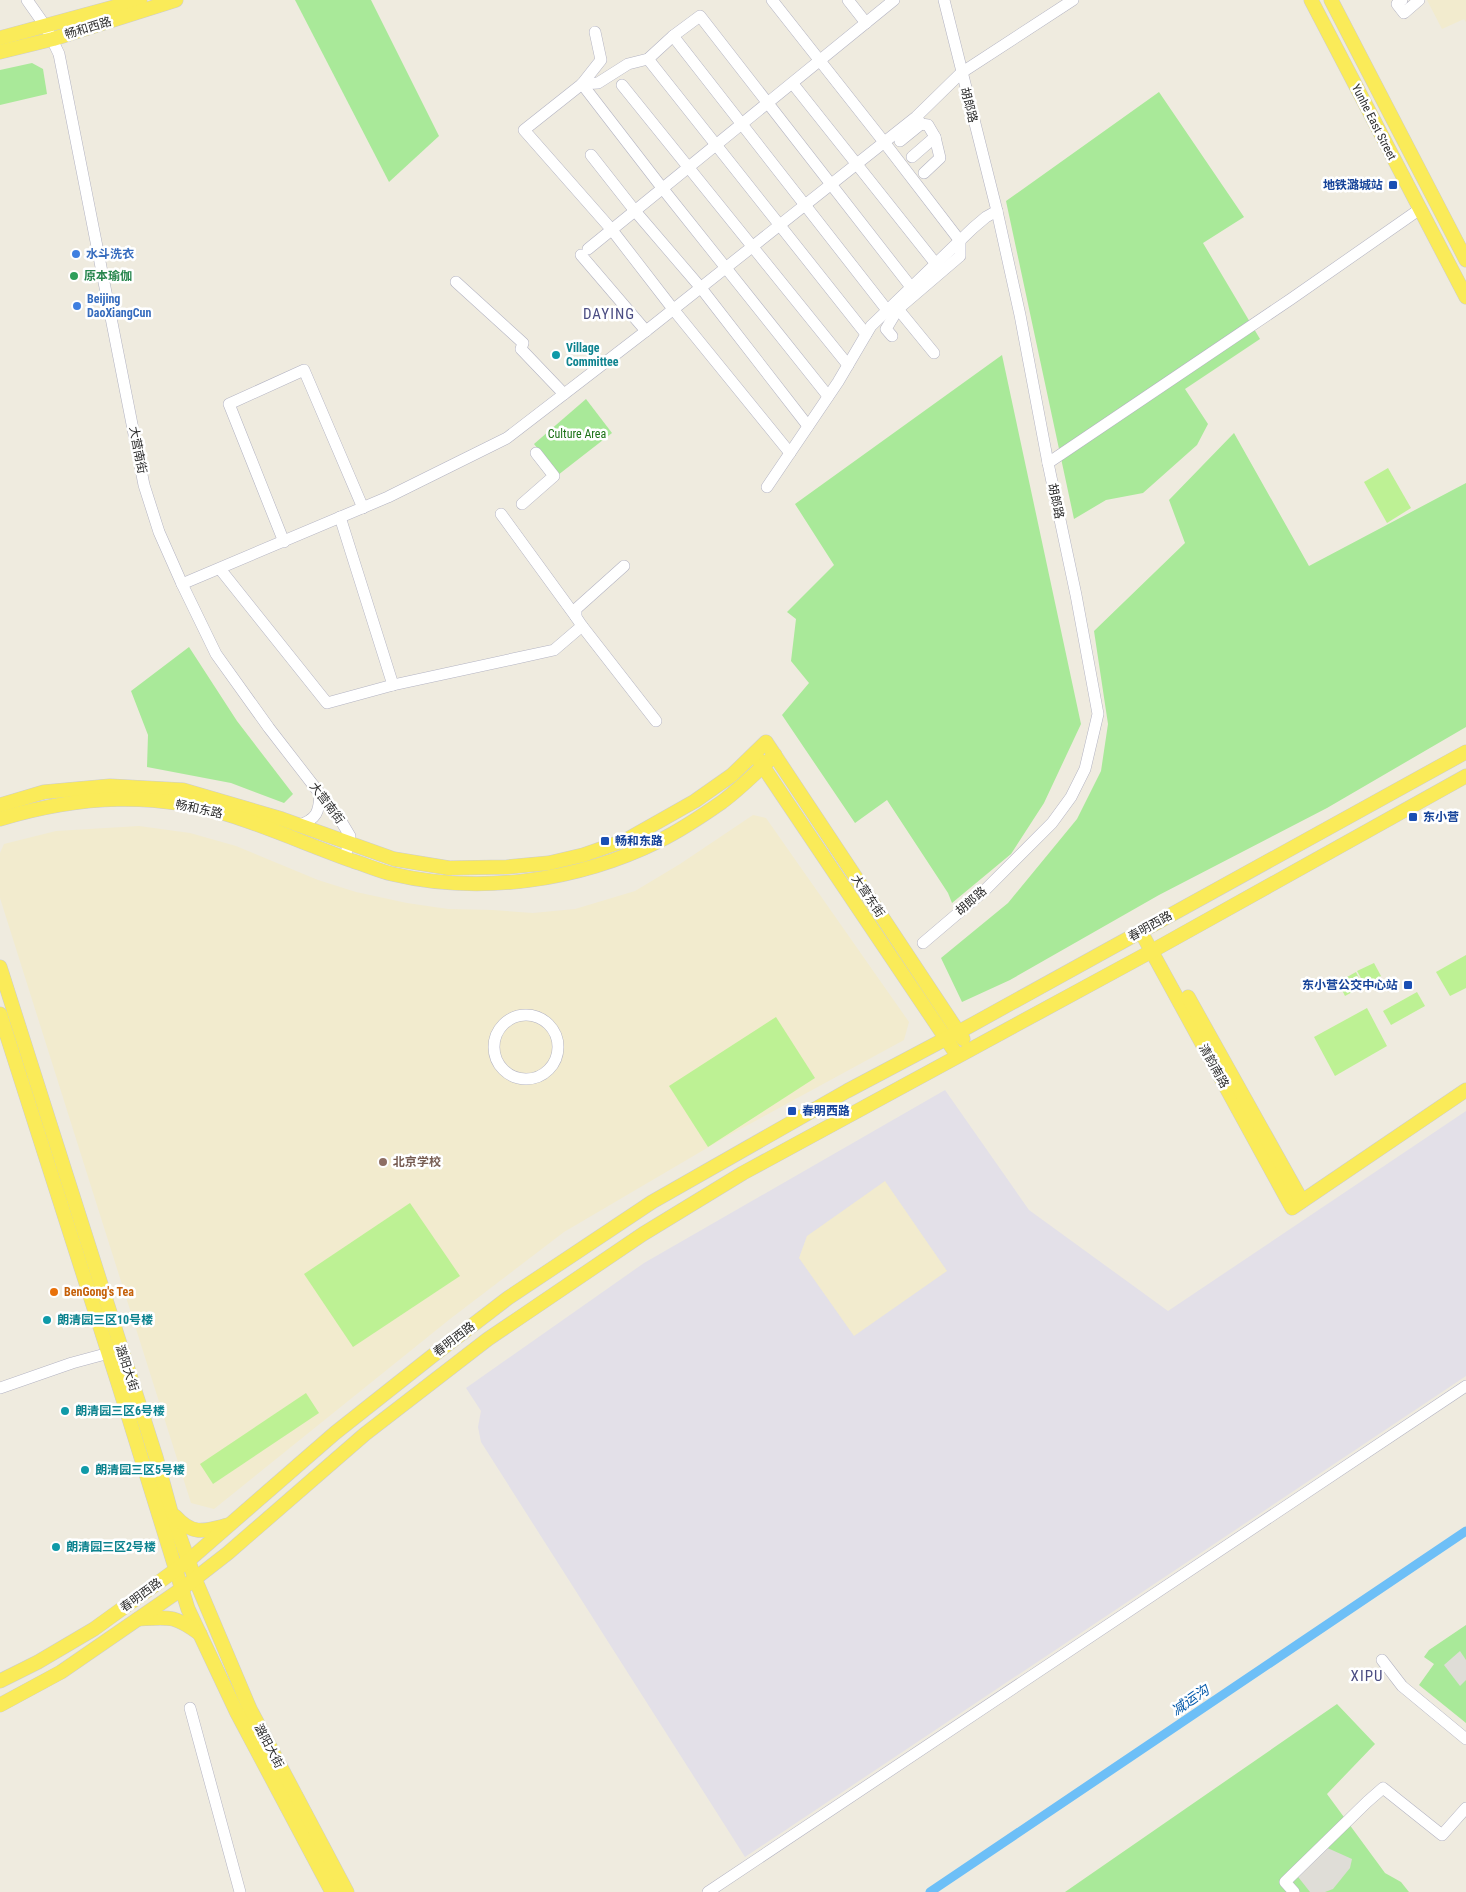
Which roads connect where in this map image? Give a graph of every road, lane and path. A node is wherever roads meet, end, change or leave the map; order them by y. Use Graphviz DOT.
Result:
graph roads {
  1 [pos="27,0"];
  2 [pos="140,0"];
  3 [pos="176,0"];
  4 [pos="772,0"];
  5 [pos="848,0"];
  6 [pos="894,0"];
  7 [pos="944,0"];
  8 [pos="1073,0"];
  9 [pos="1310,0"];
  10 [pos="1331,0"];
  11 [pos="1402,0"];
  12 [pos="1419,0"];
  13 [pos="866,23"];
  14 [pos="595,32"];
  15 [pos="50,33"];
  16 [pos="672,36"];
  17 [pos="0,38"];
  18 [pos="0,52"];
  19 [pos="648,59"];
  20 [pos="820,61"];
  21 [pos="961,73"];
  22 [pos="582,84"];
  23 [pos="793,84"];
  24 [pos="622,85"];
  25 [pos="768,104"];
  26 [pos="919,120"];
  27 [pos="742,125"];
  28 [pos="935,137"];
  29 [pos="900,141"];
  30 [pos="884,142"];
  31 [pos="717,145"];
  32 [pos="590,155"];
  33 [pos="912,157"];
  34 [pos="856,164"];
  35 [pos="689,168"];
  36 [pos="924,172"];
  37 [pos="831,184"];
  38 [pos="662,189"];
  39 [pos="805,205"];
  40 [pos="1420,209"];
  41 [pos="635,211"];
  42 [pos="997,211"];
  43 [pos="780,225"];
  44 [pos="612,230"];
  45 [pos="960,241"];
  46 [pos="752,246"];
  47 [pos="1466,260"];
  48 [pos="936,264"];
  49 [pos="725,268"];
  50 [pos="456,282"];
  51 [pos="911,287"];
  52 [pos="700,288"];
  53 [pos="1466,297"];
  54 [pos="893,309"];
  55 [pos="673,310"];
  56 [pos="646,331"];
  57 [pos="866,334"];
  58 [pos="892,336"];
  59 [pos="934,353"];
  60 [pos="848,365"];
  61 [pos="564,394"];
  62 [pos="828,396"];
  63 [pos="808,426"];
  64 [pos="536,453"];
  65 [pos="790,453"];
  66 [pos="1048,463"];
  67 [pos="767,487"];
  68 [pos="522,504"];
  69 [pos="363,508"];
  70 [pos="501,514"];
  71 [pos="340,517"];
  72 [pos="284,542"];
  73 [pos="624,566"];
  74 [pos="220,569"];
  75 [pos="182,584"];
  76 [pos="579,622"];
  77 [pos="393,685"];
  78 [pos="656,721"];
  79 [pos="766,742"];
  80 [pos="1466,752"];
  81 [pos="755,753"];
  82 [pos="775,755"];
  83 [pos="763,766"];
  84 [pos="1466,776"];
  85 [pos="320,794"];
  86 [pos="0,805"];
  87 [pos="0,819"];
  88 [pos="299,825"];
  89 [pos="349,844"];
  90 [pos="345,858"];
  91 [pos="1145,929"];
  92 [pos="923,943"];
  93 [pos="1156,948"];
  94 [pos="0,967"];
  95 [pos="0,1014"];
  96 [pos="952,1035"];
  97 [pos="556,1036"];
  98 [pos="963,1052"];
  99 [pos="1466,1080"];
  100 [pos="1466,1090"];
  101 [pos="1295,1198"];
  102 [pos="109,1353"];
  103 [pos="1466,1386"];
  104 [pos="0,1388"];
  105 [pos="171,1512"];
  106 [pos="242,1514"];
  107 [pos="231,1524"];
  108 [pos="228,1553"];
  109 [pos="183,1565"];
  110 [pos="195,1579"];
  111 [pos="183,1588"];
  112 [pos="138,1619"];
  113 [pos="200,1634"];
  114 [pos="1382,1660"];
  115 [pos="0,1681"];
  116 [pos="0,1705"];
  117 [pos="190,1708"];
  118 [pos="1466,1740"];
  119 [pos="1466,1808"];
  120 [pos="240,1892"];
  121 [pos="332,1892"];
  122 [pos="347,1892"];
  123 [pos="708,1892"];
  124 [pos="1294,1892"];
  1 -- 15 [label="street, 大营南街"];
  2 -- 15 [label="main road, 畅和西路"];
  3 -- 15 [label="main road, 畅和西路"];
  4 -- 20 [label="street"];
  5 -- 13 [label="street"];
  6 -- 13 [label="street"];
  7 -- 21 [label="street, 胡郎路"];
  8 -- 21 [label="street"];
  9 -- 40 [label="main road, Yunhe East Street"];
  10 -- 47 [label="main road, Yunhe East Street"];
  11 -- 12 [label="street"];
  13 -- 20 [label="street"];
  14 -- 22 [label="street"];
  15 -- 17 [label="main road, 畅和西路"];
  15 -- 18 [label="main road, 畅和西路"];
  15 -- 75 [label="street, 大营南街"];
  16 -- 19 [label="street"];
  16 -- 25 [label="street"];
  16 -- 27 [label="street"];
  19 -- 22 [label="street"];
  19 -- 31 [label="street"];
  20 -- 23 [label="street"];
  20 -- 30 [label="street"];
  21 -- 26 [label="street"];
  21 -- 42 [label="street, 胡郎路"];
  22 -- 38 [label="street"];
  22 -- 44 [label="street"];
  23 -- 25 [label="street"];
  23 -- 34 [label="street"];
  24 -- 35 [label="street"];
  25 -- 27 [label="street"];
  25 -- 37 [label="street"];
  26 -- 28 [label="street"];
  26 -- 29 [label="street"];
  26 -- 30 [label="street"];
  27 -- 31 [label="street"];
  27 -- 39 [label="street"];
  28 -- 33 [label="street"];
  28 -- 36 [label="street"];
  30 -- 34 [label="street"];
  30 -- 45 [label="street"];
  31 -- 35 [label="street"];
  31 -- 43 [label="street"];
  32 -- 41 [label="street"];
  34 -- 37 [label="street"];
  34 -- 48 [label="street"];
  35 -- 38 [label="street"];
  35 -- 46 [label="street"];
  37 -- 39 [label="street"];
  37 -- 51 [label="street"];
  38 -- 41 [label="street"];
  38 -- 49 [label="street"];
  39 -- 43 [label="street"];
  39 -- 54 [label="street"];
  40 -- 53 [label="main road, Yunhe East Street"];
  40 -- 66 [label="street"];
  41 -- 44 [label="street"];
  41 -- 52 [label="street"];
  42 -- 45 [label="street"];
  42 -- 66 [label="street, 胡郎路"];
  43 -- 46 [label="street"];
  43 -- 57 [label="street"];
  44 -- 55 [label="street"];
  44 -- 56 [label="street"];
  45 -- 48 [label="street"];
  45 -- 54 [label="street"];
  46 -- 49 [label="street"];
  46 -- 60 [label="street"];
  48 -- 51 [label="street"];
  49 -- 52 [label="street"];
  49 -- 62 [label="street"];
  50 -- 61 [label="street"];
  51 -- 54 [label="street"];
  52 -- 55 [label="street"];
  52 -- 63 [label="street"];
  54 -- 57 [label="street"];
  54 -- 58 [label="street"];
  54 -- 59 [label="street"];
  55 -- 56 [label="street"];
  55 -- 65 [label="street"];
  56 -- 61 [label="street"];
  57 -- 60 [label="street"];
  60 -- 62 [label="street"];
  61 -- 69 [label="street"];
  62 -- 63 [label="street"];
  63 -- 65 [label="street"];
  64 -- 68 [label="street"];
  65 -- 67 [label="street"];
  66 -- 92 [label="street, 胡郎路"];
  69 -- 71 [label="street"];
  69 -- 72 [label="street"];
  70 -- 76 [label="street"];
  71 -- 72 [label="street"];
  71 -- 77 [label="street"];
  72 -- 74 [label="street"];
  73 -- 76 [label="street"];
  74 -- 75 [label="street"];
  74 -- 77 [label="street"];
  75 -- 85 [label="street, 大营南街"];
  76 -- 77 [label="street"];
  76 -- 78 [label="street"];
  79 -- 81 [label="main road, 畅和东路"];
  79 -- 82 [label="main road, 大营东街"];
  80 -- 91 [label="main road, 春明西路"];
  81 -- 83 [label="main road, 大营东街"];
  81 -- 89 [label="main road, 畅和东路"];
  82 -- 83 [label="main road, 畅和东路"];
  82 -- 96 [label="main road, 大营东街"];
  83 -- 90 [label="main road, 畅和东路"];
  83 -- 96 [label="main road, 大营东街"];
  84 -- 93 [label="main road, 春明西路"];
  85 -- 88 [label="street"];
  85 -- 89 [label="street, 大营南街"];
  86 -- 88 [label="main road, 畅和东路"];
  87 -- 90 [label="main road, 畅和东路"];
  88 -- 89 [label="main road, 畅和东路"];
  89 -- 90 [label="street"];
  91 -- 93 [label="main road, 清韵南路"];
  91 -- 96 [label="main road, 春明西路"];
  93 -- 98 [label="main road, 春明西路"];
  93 -- 101 [label="main road, 清韵南路"];
  94 -- 105 [label="main road, 潞阳大街"];
  95 -- 102 [label="main road, 潞阳大街"];
  96 -- 98 [label="main road, 大营东街"];
  96 -- 106 [label="main road, 春明西路"];
  97 -- 97 [label="street"];
  98 -- 108 [label="main road, 春明西路"];
  99 -- 101 [label="main road"];
  100 -- 101 [label="main road"];
  102 -- 104 [label="street"];
  102 -- 109 [label="main road, 潞阳大街"];
  103 -- 123 [label="street"];
  105 -- 107 [label="main road"];
  105 -- 109 [label="main road, 潞阳大街"];
  106 -- 107 [label="main road, 春明西路"];
  106 -- 108 [label="main road"];
  107 -- 109 [label="main road, 春明西路"];
  108 -- 110 [label="main road, 春明西路"];
  109 -- 110 [label="main road, 潞阳大街"];
  109 -- 111 [label="main road, 潞阳大街"];
  109 -- 115 [label="main road, 春明西路"];
  110 -- 111 [label="main road, 春明西路"];
  110 -- 122 [label="main road, 潞阳大街"];
  111 -- 112 [label="main road, 春明西路"];
  111 -- 113 [label="main road, 潞阳大街"];
  112 -- 113 [label="main road"];
  112 -- 116 [label="main road, 春明西路"];
  113 -- 121 [label="main road, 潞阳大街"];
  114 -- 118 [label="street"];
  117 -- 120 [label="street"];
  119 -- 124 [label="street"];
}
